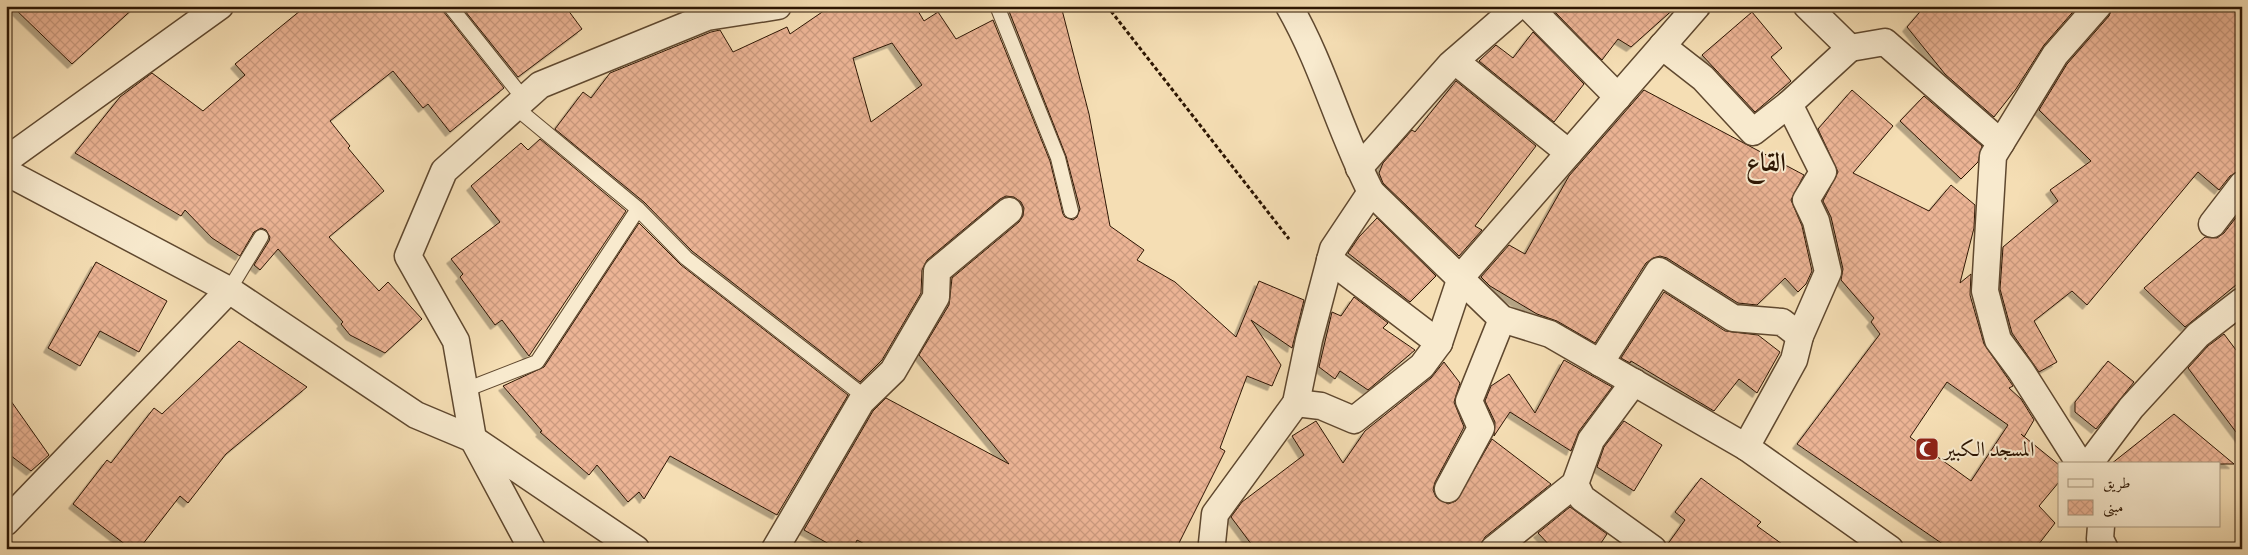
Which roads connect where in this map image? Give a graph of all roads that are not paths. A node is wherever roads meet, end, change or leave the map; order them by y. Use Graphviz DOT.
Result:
graph roads {
  1 [pos="220,6"];
  2 [pos="450,6"];
  3 [pos="778,6"];
  4 [pos="997,6"];
  5 [pos="1289,6"];
  6 [pos="1518,6"];
  7 [pos="1528,6"];
  8 [pos="1696,6"];
  9 [pos="1807,6"];
  10 [pos="2098,6"];
  11 [pos="704,12"];
  12 [pos="1662,46"];
  13 [pos="1850,48"];
  14 [pos="1455,61"];
  15 [pos="1618,97"];
  16 [pos="520,103"];
  17 [pos="1788,104"];
  18 [pos="2001,143"];
  19 [pos="1569,153"];
  20 [pos="6,160"];
  21 [pos="1359,168"];
  22 [pos="6,172"];
  23 [pos="2242,185"];
  24 [pos="1371,192"];
  25 [pos="638,209"];
  26 [pos="1009,211"];
  27 [pos="1071,211"];
  28 [pos="2212,224"];
  29 [pos="261,237"];
  30 [pos="1330,260"];
  31 [pos="1461,277"];
  32 [pos="229,290"];
  33 [pos="2242,301"];
  34 [pos="1502,319"];
  35 [pos="1800,336"];
  36 [pos="1439,343"];
  37 [pos="1600,363"];
  38 [pos="1634,382"];
  39 [pos="464,390"];
  40 [pos="865,397"];
  41 [pos="1296,403"];
  42 [pos="473,439"];
  43 [pos="1746,446"];
  44 [pos="2079,462"];
  45 [pos="2090,462"];
  46 [pos="1575,484"];
  47 [pos="1448,489"];
  48 [pos="6,522"];
  49 [pos="1862,540"];
  50 [pos="1211,547"];
  51 [pos="532,549"];
  52 [pos="636,549"];
  53 [pos="775,549"];
  54 [pos="1494,549"];
  55 [pos="1653,549"];
  56 [pos="1890,549"];
  1 -- 20 [label="street"];
  2 -- 16 [label="lane"];
  3 -- 11 [label="street"];
  4 -- 27 [label="lane"];
  5 -- 21 [label="street"];
  6 -- 14 [label="street"];
  7 -- 15 [label="street"];
  8 -- 12 [label="street"];
  9 -- 13 [label="street"];
  10 -- 18 [label="street"];
  11 -- 16 [label="street"];
  12 -- 15 [label="street"];
  12 -- 17 [label="street"];
  13 -- 17 [label="street"];
  13 -- 18 [label="street"];
  14 -- 19 [label="street"];
  14 -- 21 [label="street"];
  15 -- 19 [label="street"];
  16 -- 25 [label="lane"];
  16 -- 39 [label="street"];
  17 -- 35 [label="street"];
  18 -- 44 [label="street"];
  19 -- 31 [label="street"];
  21 -- 24 [label="street"];
  22 -- 32 [label="street"];
  23 -- 28 [label="street"];
  24 -- 30 [label="street"];
  24 -- 31 [label="street"];
  25 -- 39 [label="lane"];
  25 -- 40 [label="lane"];
  26 -- 40 [label="street"];
  29 -- 32 [label="lane"];
  30 -- 36 [label="street"];
  30 -- 41 [label="street"];
  31 -- 34 [label="street"];
  31 -- 36 [label="street"];
  32 -- 42 [label="street"];
  32 -- 48 [label="street"];
  33 -- 45 [label="street"];
  34 -- 37 [label="street"];
  34 -- 47 [label="street"];
  35 -- 37 [label="street"];
  35 -- 43 [label="street"];
  36 -- 41 [label="street"];
  37 -- 38 [label="street"];
  38 -- 43 [label="street"];
  38 -- 46 [label="street"];
  39 -- 42 [label="street"];
  40 -- 53 [label="street"];
  41 -- 50 [label="street"];
  42 -- 51 [label="street"];
  42 -- 52 [label="street"];
  43 -- 49 [label="street"];
  46 -- 54 [label="street"];
  46 -- 55 [label="street"];
  49 -- 56 [label="street"];
}
